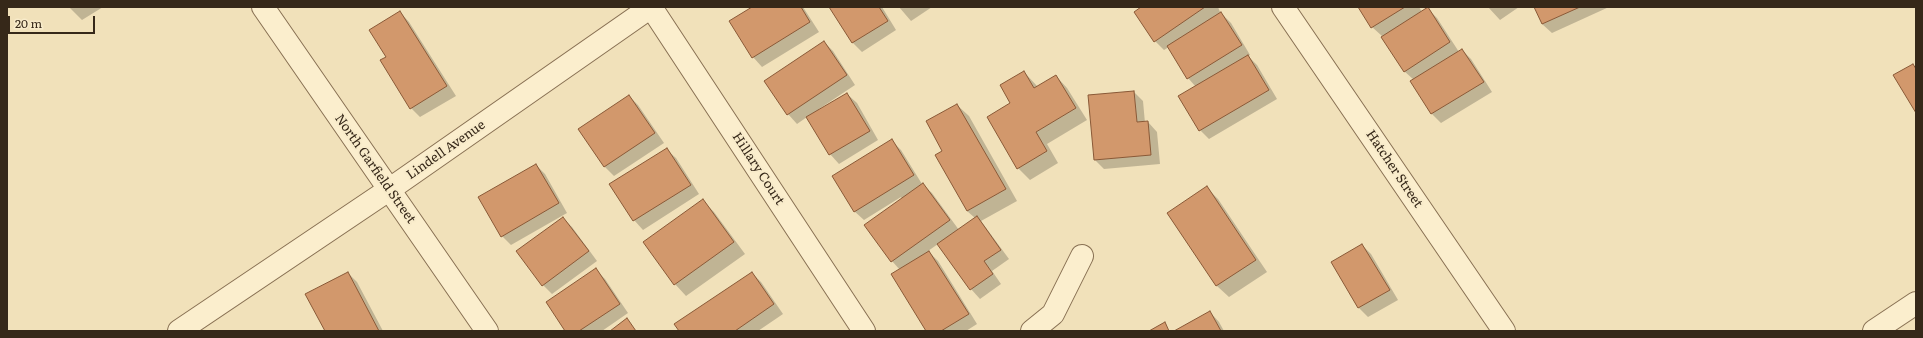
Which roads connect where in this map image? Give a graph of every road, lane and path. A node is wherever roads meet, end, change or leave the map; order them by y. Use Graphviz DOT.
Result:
graph roads {
  1 [pos="263,7"];
  2 [pos="651,7"];
  3 [pos="1283,7"];
  4 [pos="390,189"];
  5 [pos="1082,256"];
  6 [pos="1916,303"];
  7 [pos="179,331"];
  8 [pos="487,331"];
  9 [pos="864,331"];
  10 [pos="1032,331"];
  11 [pos="1504,331"];
  12 [pos="1874,331"];
  1 -- 4 [label="street, North Garfield Street"];
  2 -- 4 [label="street, Lindell Avenue"];
  2 -- 9 [label="street, Hillary Court"];
  3 -- 11 [label="street, Hatcher Street"];
  4 -- 7 [label="street, Lindell Avenue"];
  4 -- 8 [label="street, North Garfield Street"];
  5 -- 10 [label="street"];
  6 -- 12 [label="street"];
}
